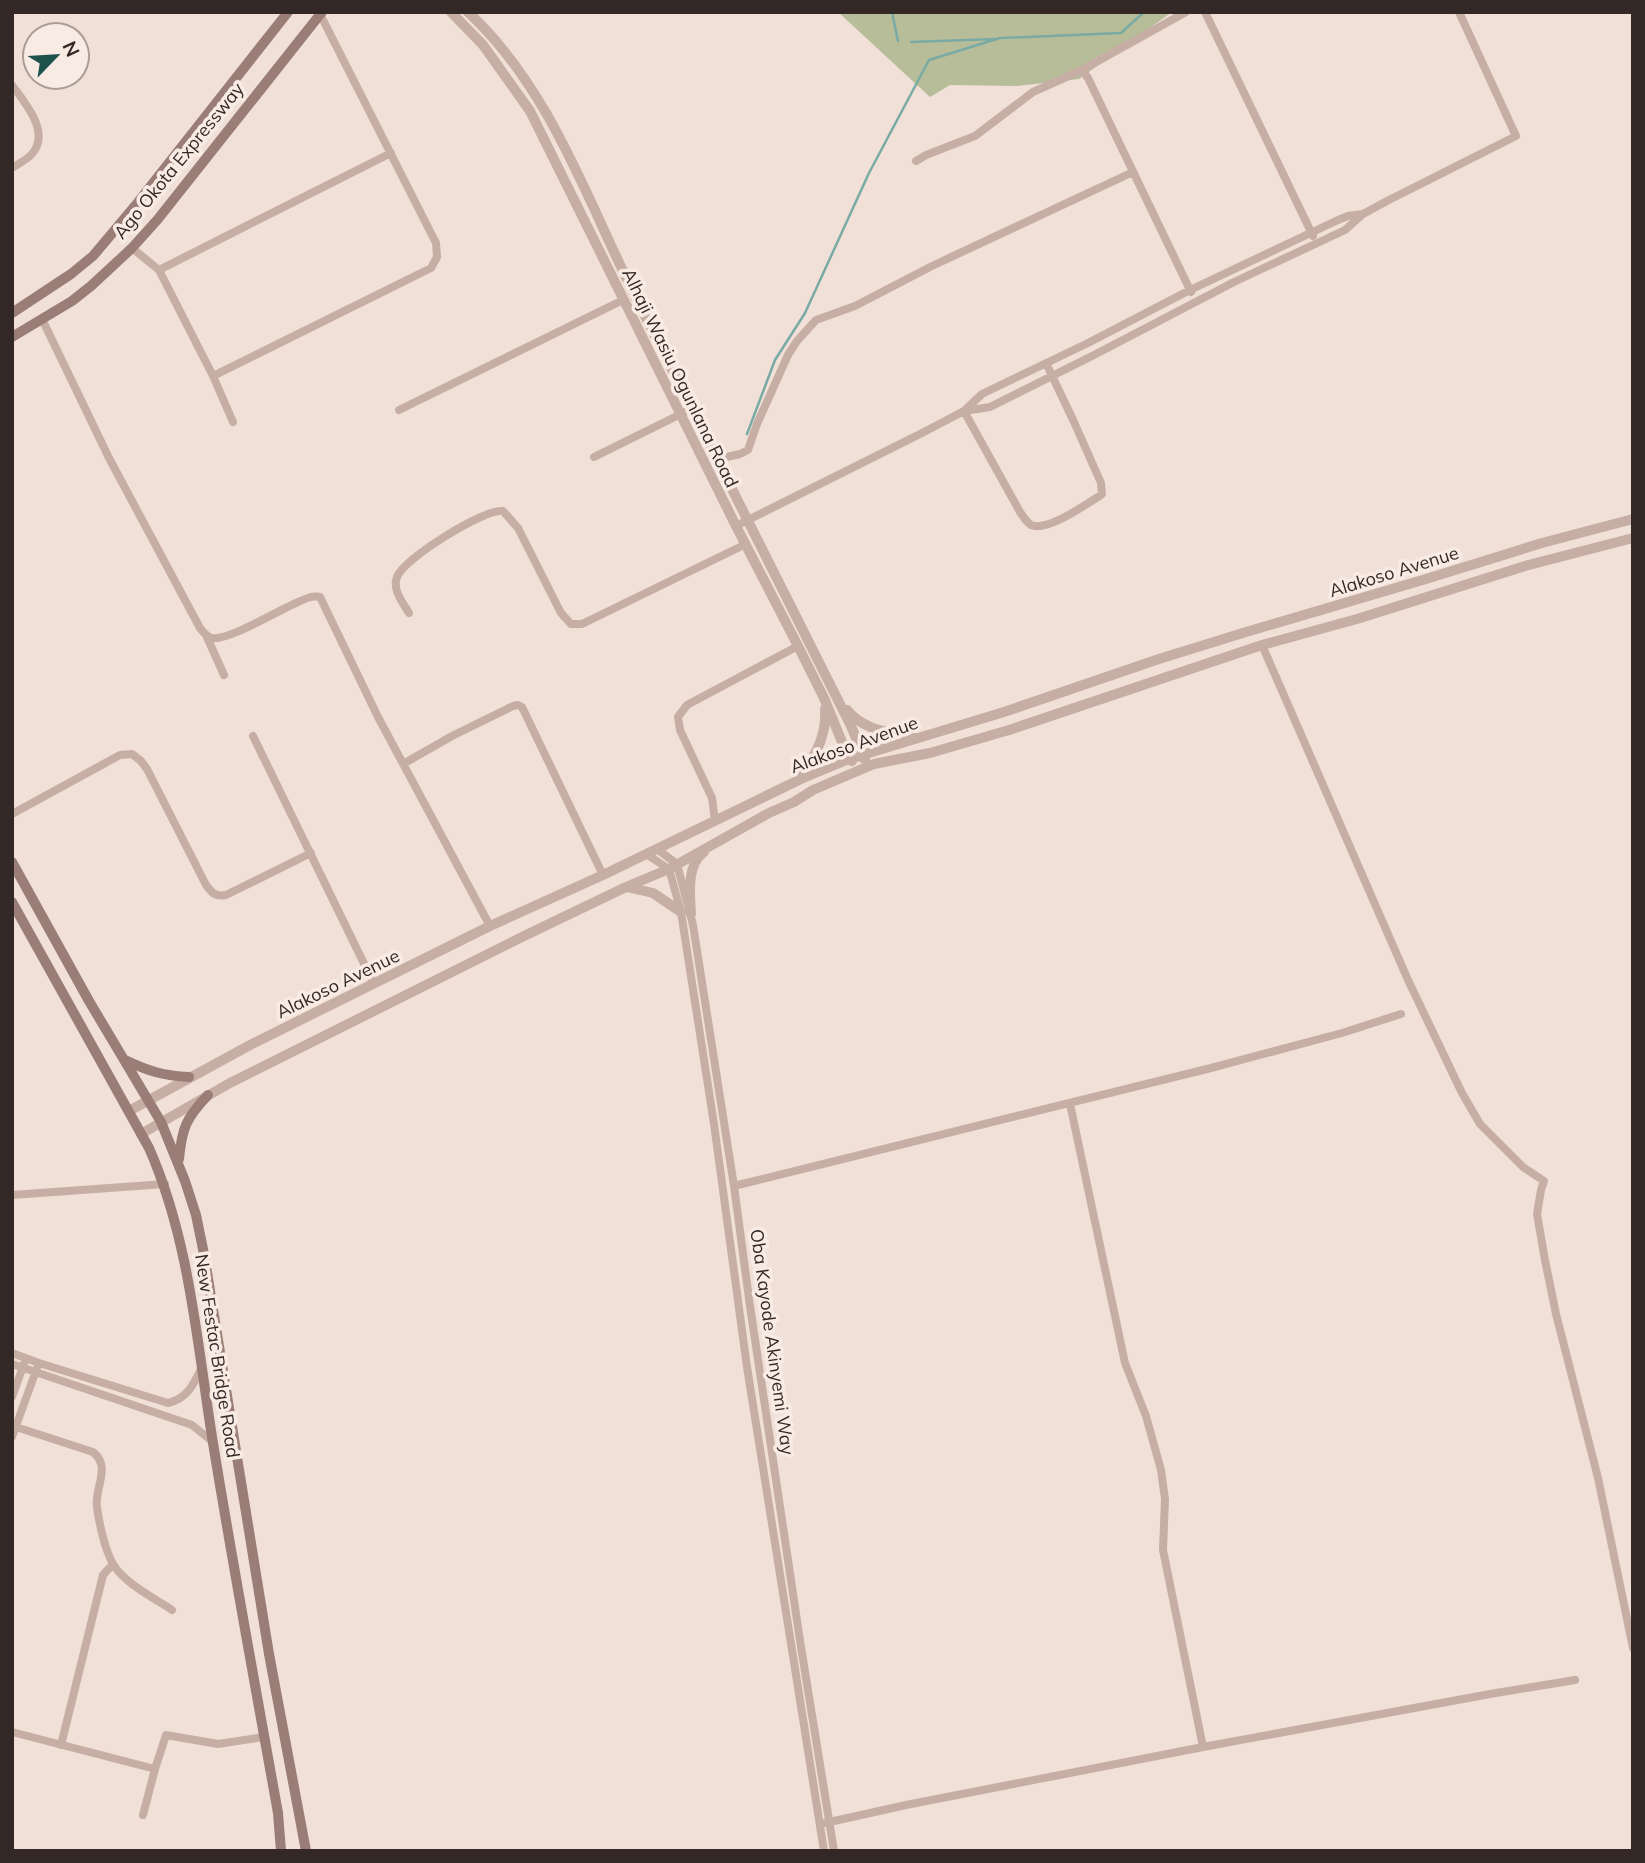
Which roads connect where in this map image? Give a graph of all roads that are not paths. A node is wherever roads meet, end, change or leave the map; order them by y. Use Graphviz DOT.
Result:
graph roads {
  1 [pos="288,12"];
  2 [pos="451,12"];
  3 [pos="468,12"];
  4 [pos="1186,12"];
  5 [pos="1205,12"];
  6 [pos="1459,12"];
  7 [pos="321,13"];
  8 [pos="1082,70"];
  9 [pos="12,85"];
  10 [pos="391,153"];
  11 [pos="916,161"];
  12 [pos="12,168"];
  13 [pos="1133,172"];
  14 [pos="1363,214"];
  15 [pos="1312,233"];
  16 [pos="1317,244"];
  17 [pos="132,248"];
  18 [pos="159,270"];
  19 [pos="1190,290"];
  20 [pos="623,300"];
  21 [pos="1196,301"];
  22 [pos="12,313"];
  23 [pos="42,319"];
  24 [pos="12,337"];
  25 [pos="1046,363"];
  26 [pos="1051,375"];
  27 [pos="213,376"];
  28 [pos="693,408"];
  29 [pos="398,410"];
  30 [pos="964,411"];
  31 [pos="680,414"];
  32 [pos="233,422"];
  33 [pos="594,457"];
  34 [pos="718,459"];
  35 [pos="1633,519"];
  36 [pos="749,520"];
  37 [pos="736,526"];
  38 [pos="1633,538"];
  39 [pos="746,544"];
  40 [pos="408,613"];
  41 [pos="206,635"];
  42 [pos="1262,645"];
  43 [pos="798,646"];
  44 [pos="224,675"];
  45 [pos="824,698"];
  46 [pos="837,699"];
  47 [pos="253,736"];
  48 [pos="915,739"];
  49 [pos="854,757"];
  50 [pos="403,764"];
  51 [pos="874,764"];
  52 [pos="863,769"];
  53 [pos="801,779"];
  54 [pos="12,814"];
  55 [pos="715,821"];
  56 [pos="729,834"];
  57 [pos="657,849"];
  58 [pos="310,853"];
  59 [pos="646,854"];
  60 [pos="673,867"];
  61 [pos="14,868"];
  62 [pos="603,875"];
  63 [pos="626,887"];
  64 [pos="12,902"];
  65 [pos="686,913"];
  66 [pos="490,926"];
  67 [pos="374,984"];
  68 [pos="1401,1014"];
  69 [pos="123,1059"];
  70 [pos="189,1077"];
  71 [pos="208,1096"];
  72 [pos="148,1100"];
  73 [pos="1070,1104"];
  74 [pos="129,1111"];
  75 [pos="161,1122"];
  76 [pos="141,1134"];
  77 [pos="178,1162"];
  78 [pos="164,1184"];
  79 [pos="734,1186"];
  80 [pos="12,1195"];
  81 [pos="12,1353"];
  82 [pos="26,1358"];
  83 [pos="12,1363"];
  84 [pos="22,1367"];
  85 [pos="37,1367"];
  86 [pos="202,1367"];
  87 [pos="12,1396"];
  88 [pos="16,1427"];
  89 [pos="12,1437"];
  90 [pos="213,1442"];
  91 [pos="113,1564"];
  92 [pos="172,1610"];
  93 [pos="1633,1648"];
  94 [pos="269,1654"];
  95 [pos="251,1656"];
  96 [pos="1575,1680"];
  97 [pos="12,1732"];
  98 [pos="264,1737"];
  99 [pos="61,1745"];
  100 [pos="1203,1747"];
  101 [pos="155,1769"];
  102 [pos="143,1815"];
  103 [pos="830,1823"];
  104 [pos="820,1824"];
  105 [pos="281,1851"];
  106 [pos="287,1851"];
  107 [pos="299,1851"];
  108 [pos="306,1851"];
  109 [pos="824,1851"];
  110 [pos="834,1851"];
  1 -- 22 [label="main road, Ago Okota Expressway"];
  2 -- 20 [label="street, Alhaji Wasiu Ogunlana Road"];
  3 -- 28 [label="street, Alhaji Wasiu Ogunlana Road"];
  4 -- 8 [label="street"];
  5 -- 15 [label="street"];
  6 -- 14 [label="street"];
  7 -- 10 [label="street"];
  7 -- 17 [label="main road, Ago Okota Expressway"];
  8 -- 11 [label="street"];
  8 -- 13 [label="street"];
  9 -- 12 [label="street"];
  10 -- 18 [label="street"];
  10 -- 27 [label="street"];
  13 -- 19 [label="street"];
  13 -- 34 [label="street"];
  14 -- 15 [label="street"];
  14 -- 16 [label="street"];
  15 -- 16 [label="street"];
  15 -- 19 [label="street"];
  16 -- 21 [label="street"];
  17 -- 18 [label="street"];
  17 -- 23 [label="main road, Ago Okota Expressway"];
  18 -- 27 [label="street"];
  19 -- 21 [label="street"];
  19 -- 25 [label="street"];
  20 -- 29 [label="street"];
  20 -- 31 [label="street, Alhaji Wasiu Ogunlana Road"];
  21 -- 26 [label="street"];
  23 -- 24 [label="main road, Ago Okota Expressway"];
  23 -- 41 [label="street"];
  25 -- 26 [label="street"];
  25 -- 30 [label="street"];
  26 -- 30 [label="street"];
  26 -- 30 [label="street"];
  27 -- 32 [label="street"];
  28 -- 31 [label="street"];
  28 -- 34 [label="street, Alhaji Wasiu Ogunlana Road"];
  30 -- 36 [label="street"];
  31 -- 33 [label="street"];
  31 -- 37 [label="street, Alhaji Wasiu Ogunlana Road"];
  34 -- 36 [label="street, Alhaji Wasiu Ogunlana Road"];
  35 -- 48 [label="street, Alakoso Avenue"];
  36 -- 37 [label="street"];
  36 -- 46 [label="street, Alhaji Wasiu Ogunlana Road"];
  37 -- 39 [label="street, Alhaji Wasiu Ogunlana Road"];
  38 -- 42 [label="street, Alakoso Avenue"];
  39 -- 40 [label="street"];
  39 -- 43 [label="street, Alhaji Wasiu Ogunlana Road"];
  41 -- 44 [label="street"];
  41 -- 50 [label="street"];
  42 -- 51 [label="street, Alakoso Avenue"];
  42 -- 93 [label="street"];
  43 -- 45 [label="street, Alhaji Wasiu Ogunlana Road"];
  43 -- 55 [label="street"];
  45 -- 49 [label="street, Alhaji Wasiu Ogunlana Road"];
  45 -- 53 [label="street"];
  46 -- 48 [label="street"];
  46 -- 49 [label="street, Alhaji Wasiu Ogunlana Road"];
  47 -- 58 [label="street"];
  48 -- 49 [label="street, Alakoso Avenue"];
  49 -- 51 [label="street"];
  49 -- 52 [label="street"];
  49 -- 53 [label="street, Alakoso Avenue"];
  50 -- 62 [label="street"];
  50 -- 66 [label="street"];
  51 -- 52 [label="street, Alakoso Avenue"];
  52 -- 56 [label="street, Alakoso Avenue"];
  53 -- 55 [label="street, Alakoso Avenue"];
  54 -- 58 [label="street"];
  55 -- 57 [label="street, Alakoso Avenue"];
  56 -- 60 [label="street, Alakoso Avenue"];
  56 -- 65 [label="street"];
  57 -- 59 [label="street, Alakoso Avenue"];
  57 -- 60 [label="street"];
  58 -- 67 [label="street"];
  59 -- 60 [label="street"];
  59 -- 62 [label="street, Alakoso Avenue"];
  60 -- 63 [label="street, Alakoso Avenue"];
  60 -- 65 [label="street, Oba Kayode Akinyemi Way"];
  61 -- 69 [label="main road"];
  62 -- 66 [label="street, Alakoso Avenue"];
  63 -- 65 [label="street"];
  63 -- 71 [label="street, Alakoso Avenue"];
  64 -- 74 [label="main road, New Festac Bridge Road"];
  65 -- 79 [label="street, Oba Kayode Akinyemi Way"];
  65 -- 104 [label="street, Oba Kayode Akinyemi Way"];
  66 -- 67 [label="street, Alakoso Avenue"];
  67 -- 70 [label="street, Alakoso Avenue"];
  68 -- 73 [label="street"];
  69 -- 70 [label="main road"];
  69 -- 72 [label="main road"];
  70 -- 72 [label="street, Alakoso Avenue"];
  71 -- 75 [label="street, Alakoso Avenue"];
  71 -- 77 [label="main road"];
  72 -- 74 [label="street, Alakoso Avenue"];
  72 -- 75 [label="main road"];
  73 -- 79 [label="street"];
  73 -- 100 [label="street"];
  74 -- 76 [label="main road, New Festac Bridge Road"];
  75 -- 76 [label="street, Alakoso Avenue"];
  75 -- 77 [label="main road"];
  76 -- 78 [label="main road, New Festac Bridge Road"];
  77 -- 94 [label="main road"];
  78 -- 80 [label="street"];
  78 -- 86 [label="main road, New Festac Bridge Road"];
  79 -- 103 [label="street, Oba Kayode Akinyemi Way"];
  81 -- 82 [label="street"];
  82 -- 84 [label="street"];
  82 -- 85 [label="street"];
  83 -- 84 [label="street"];
  84 -- 85 [label="street"];
  84 -- 87 [label="street"];
  85 -- 86 [label="street"];
  85 -- 88 [label="street"];
  85 -- 90 [label="street"];
  86 -- 90 [label="main road, New Festac Bridge Road"];
  88 -- 89 [label="street"];
  88 -- 91 [label="street"];
  90 -- 95 [label="main road, New Festac Bridge Road"];
  91 -- 92 [label="street"];
  91 -- 99 [label="street"];
  94 -- 107 [label="main road"];
  94 -- 108 [label="main road"];
  95 -- 98 [label="main road, New Festac Bridge Road"];
  95 -- 106 [label="main road"];
  96 -- 100 [label="street"];
  97 -- 99 [label="street"];
  98 -- 101 [label="street"];
  98 -- 105 [label="main road, New Festac Bridge Road"];
  99 -- 101 [label="street"];
  100 -- 103 [label="street"];
  101 -- 102 [label="street"];
  103 -- 104 [label="street"];
  103 -- 110 [label="street, Oba Kayode Akinyemi Way"];
  104 -- 109 [label="street, Oba Kayode Akinyemi Way"];
}
